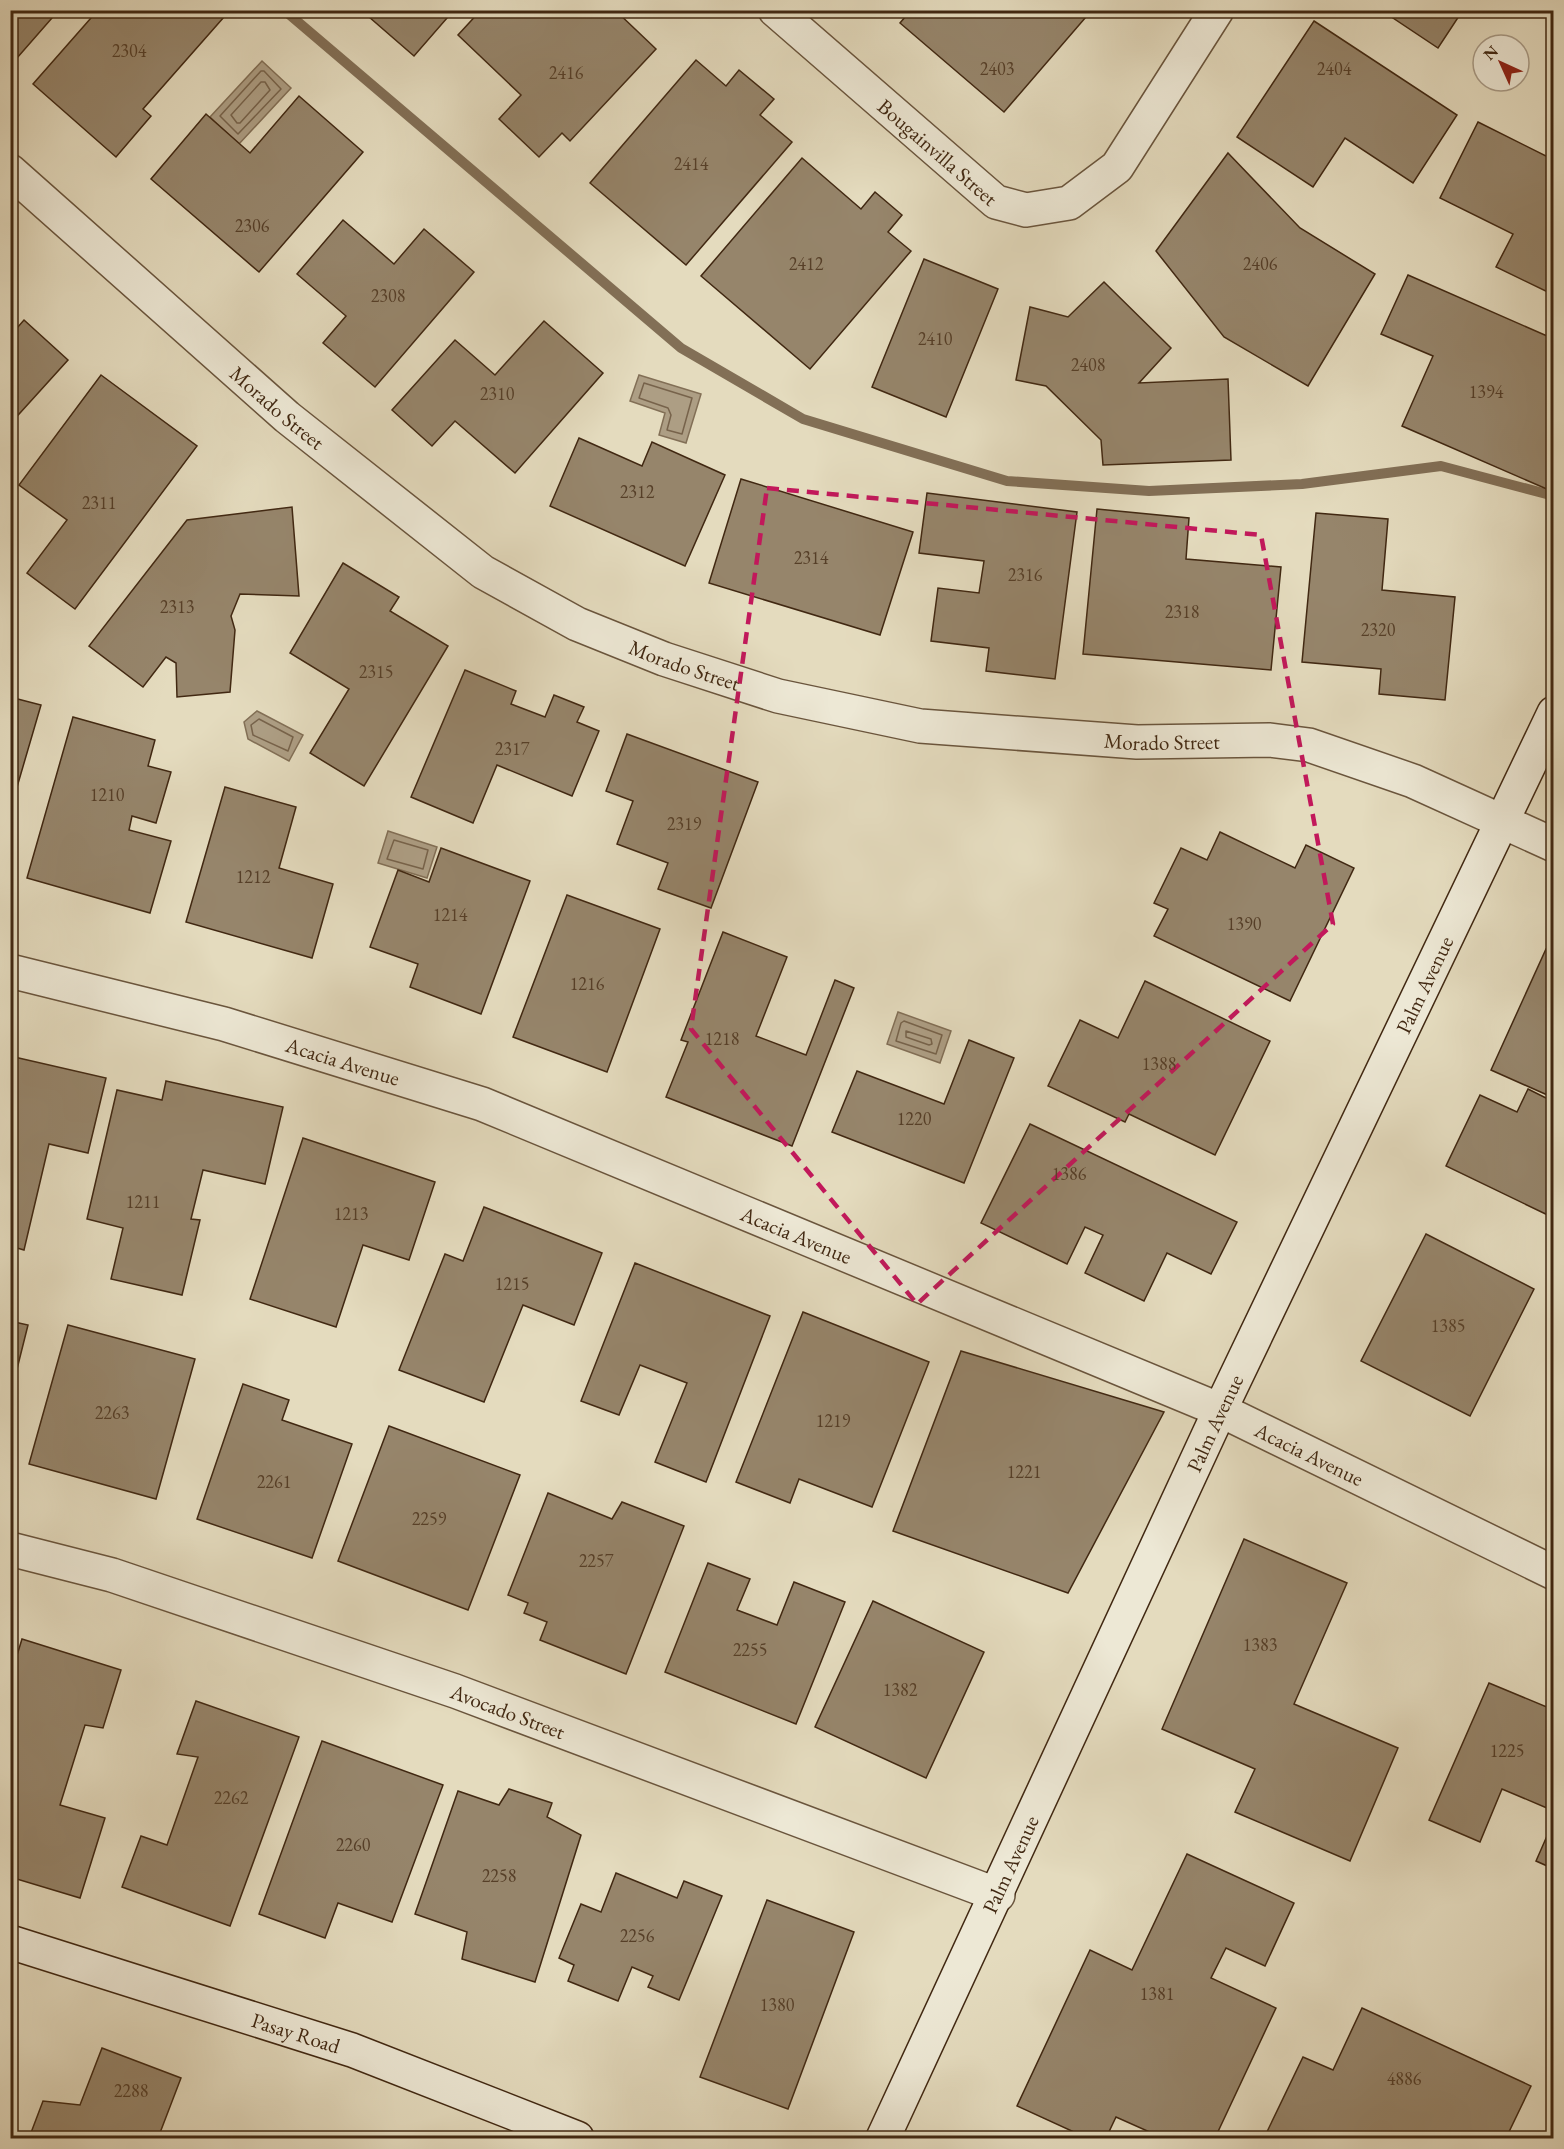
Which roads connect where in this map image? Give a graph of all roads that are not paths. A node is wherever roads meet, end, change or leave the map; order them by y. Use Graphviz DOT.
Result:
graph roads {
  1 [pos="775,10"];
  2 [pos="1217,10"];
  3 [pos="10,171"];
  4 [pos="1554,713"];
  5 [pos="1503,822"];
  6 [pos="1554,844"];
  7 [pos="10,971"];
  8 [pos="1220,1410"];
  9 [pos="10,1549"];
  10 [pos="1554,1573"];
  11 [pos="998,1895"];
  12 [pos="10,1942"];
  13 [pos="577,2139"];
  14 [pos="883,2139"];
  1 -- 2 [label="street, Bougainvilla Street"];
  3 -- 5 [label="street, Morado Street"];
  4 -- 5 [label="street, Palm Avenue"];
  5 -- 6 [label="street, Morado Street"];
  5 -- 8 [label="street, Palm Avenue"];
  7 -- 8 [label="street, Acacia Avenue"];
  8 -- 10 [label="street, Acacia Avenue"];
  8 -- 11 [label="street, Palm Avenue"];
  9 -- 11 [label="street, Avocado Street"];
  11 -- 14 [label="street, Palm Avenue"];
  12 -- 13 [label="street, Pasay Road"];
}
